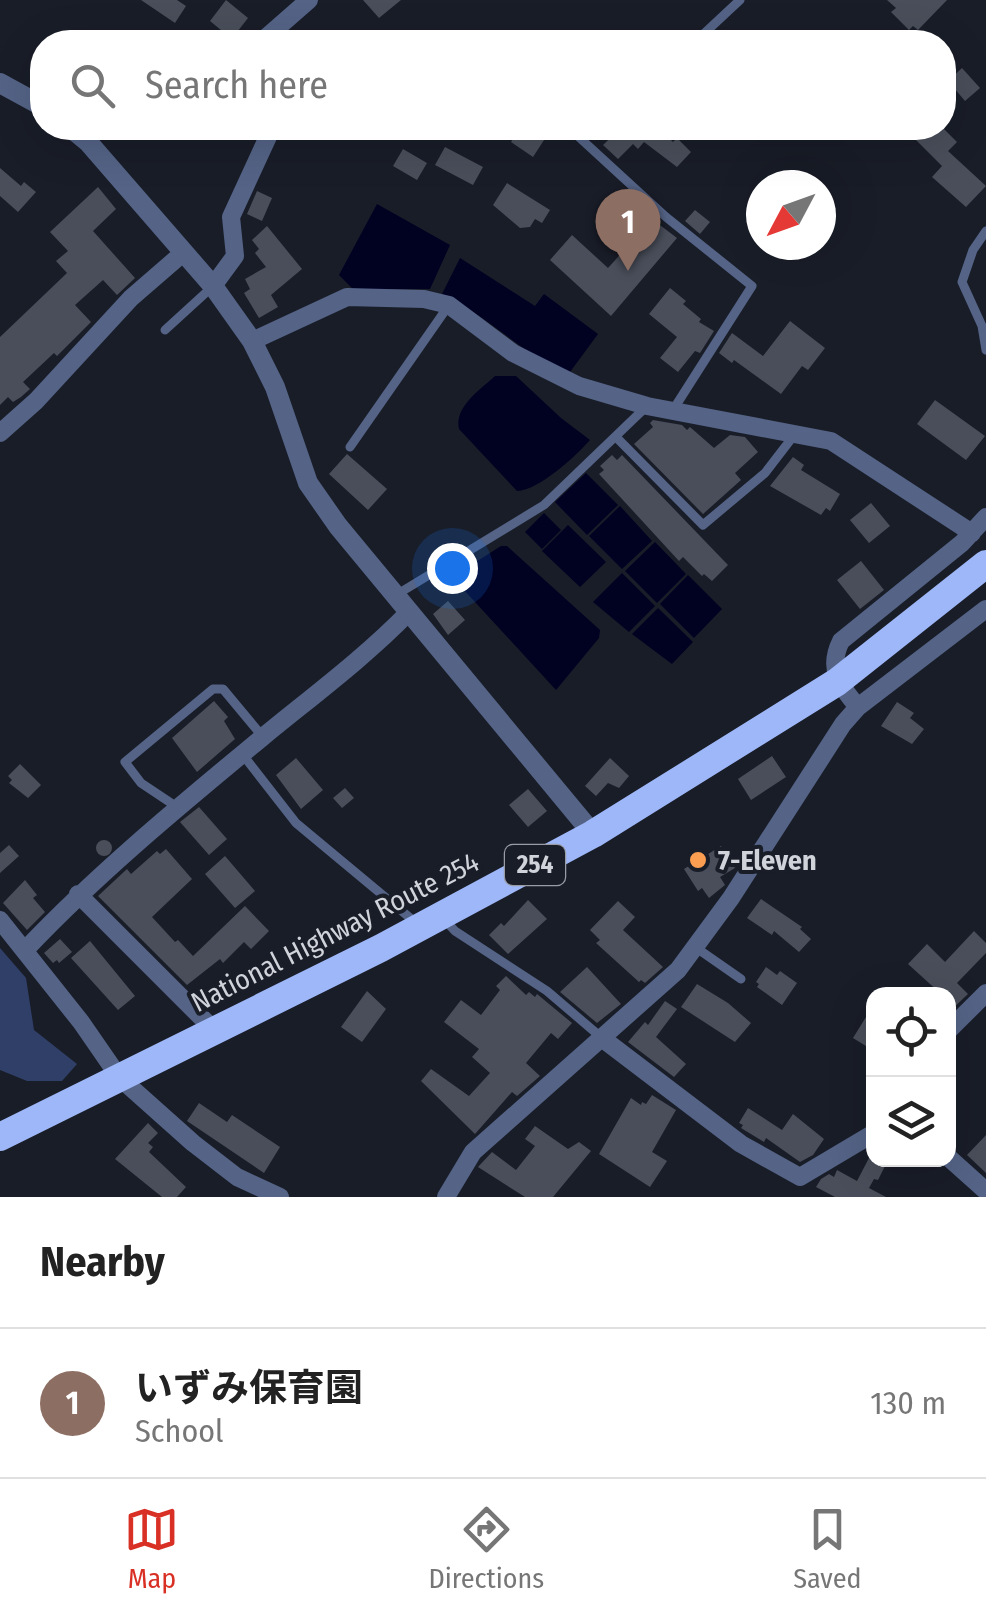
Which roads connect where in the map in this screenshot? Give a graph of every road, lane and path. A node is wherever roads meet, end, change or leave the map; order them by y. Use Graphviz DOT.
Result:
graph roads {
  1 [pos="309,0"];
  2 [pos="740,0"];
  3 [pos="275,30"];
  4 [pos="708,30"];
  5 [pos="0,83"];
  6 [pos="30,99"];
  7 [pos="86,140"];
  8 [pos="266,140"];
  9 [pos="582,140"];
  10 [pos="986,231"];
  11 [pos="183,252"];
  12 [pos="212,286"];
  13 [pos="449,305"];
  14 [pos="166,330"];
  15 [pos="252,341"];
  16 [pos="986,350"];
  17 [pos="647,406"];
  18 [pos="672,410"];
  19 [pos="796,432"];
  20 [pos="0,434"];
  21 [pos="616,438"];
  22 [pos="350,447"];
  23 [pos="986,518"];
  24 [pos="972,533"];
  25 [pos="986,564"];
  26 [pos="402,604"];
  27 [pos="986,610"];
  28 [pos="837,682"];
  29 [pos="858,708"];
  30 [pos="262,737"];
  31 [pos="242,754"];
  32 [pos="180,809"];
  33 [pos="593,834"];
  34 [pos="78,894"];
  35 [pos="0,920"];
  36 [pos="431,922"];
  37 [pos="695,948"];
  38 [pos="26,949"];
  39 [pos="741,979"];
  40 [pos="986,992"];
  41 [pos="956,1023"];
  42 [pos="214,1030"];
  43 [pos="603,1039"];
  44 [pos="118,1077"];
  45 [pos="0,1137"];
  46 [pos="866,1137"];
  47 [pos="956,1163"];
  48 [pos="986,1191"];
  49 [pos="280,1197"];
  50 [pos="446,1197"];
  1 -- 3 [label="street"];
  2 -- 4 [label="lane"];
  5 -- 6 [label="street"];
  7 -- 11 [label="street"];
  8 -- 12 [label="street"];
  9 -- 18 [label="lane"];
  10 -- 16 [label="lane"];
  11 -- 12 [label="street"];
  11 -- 20 [label="street"];
  12 -- 14 [label="lane"];
  12 -- 15 [label="street"];
  13 -- 15 [label="street"];
  13 -- 17 [label="street"];
  13 -- 22 [label="lane"];
  15 -- 26 [label="street"];
  17 -- 18 [label="street"];
  17 -- 21 [label="lane"];
  18 -- 19 [label="street"];
  19 -- 21 [label="lane"];
  19 -- 24 [label="street"];
  21 -- 26 [label="lane"];
  23 -- 24 [label="street"];
  24 -- 28 [label="street"];
  25 -- 28 [label="highway, National Highway Route 254 / 254"];
  26 -- 30 [label="street"];
  26 -- 33 [label="street"];
  27 -- 29 [label="street"];
  28 -- 29 [label="street"];
  28 -- 33 [label="highway, National Highway Route 254 / 254"];
  29 -- 37 [label="street"];
  30 -- 31 [label="street"];
  30 -- 32 [label="lane"];
  31 -- 32 [label="street"];
  31 -- 36 [label="lane"];
  32 -- 34 [label="street"];
  33 -- 36 [label="highway, National Highway Route 254 / 254"];
  34 -- 38 [label="street"];
  34 -- 42 [label="street"];
  35 -- 38 [label="street"];
  36 -- 42 [label="highway, National Highway Route 254 / 254"];
  36 -- 43 [label="lane"];
  37 -- 39 [label="lane"];
  37 -- 43 [label="street"];
  38 -- 44 [label="street"];
  40 -- 41 [label="street"];
  42 -- 44 [label="highway, National Highway Route 254 / 254"];
  43 -- 46 [label="street"];
  43 -- 50 [label="street"];
  44 -- 45 [label="highway, National Highway Route 254 / 254"];
  44 -- 49 [label="street"];
  47 -- 48 [label="street"];
}
